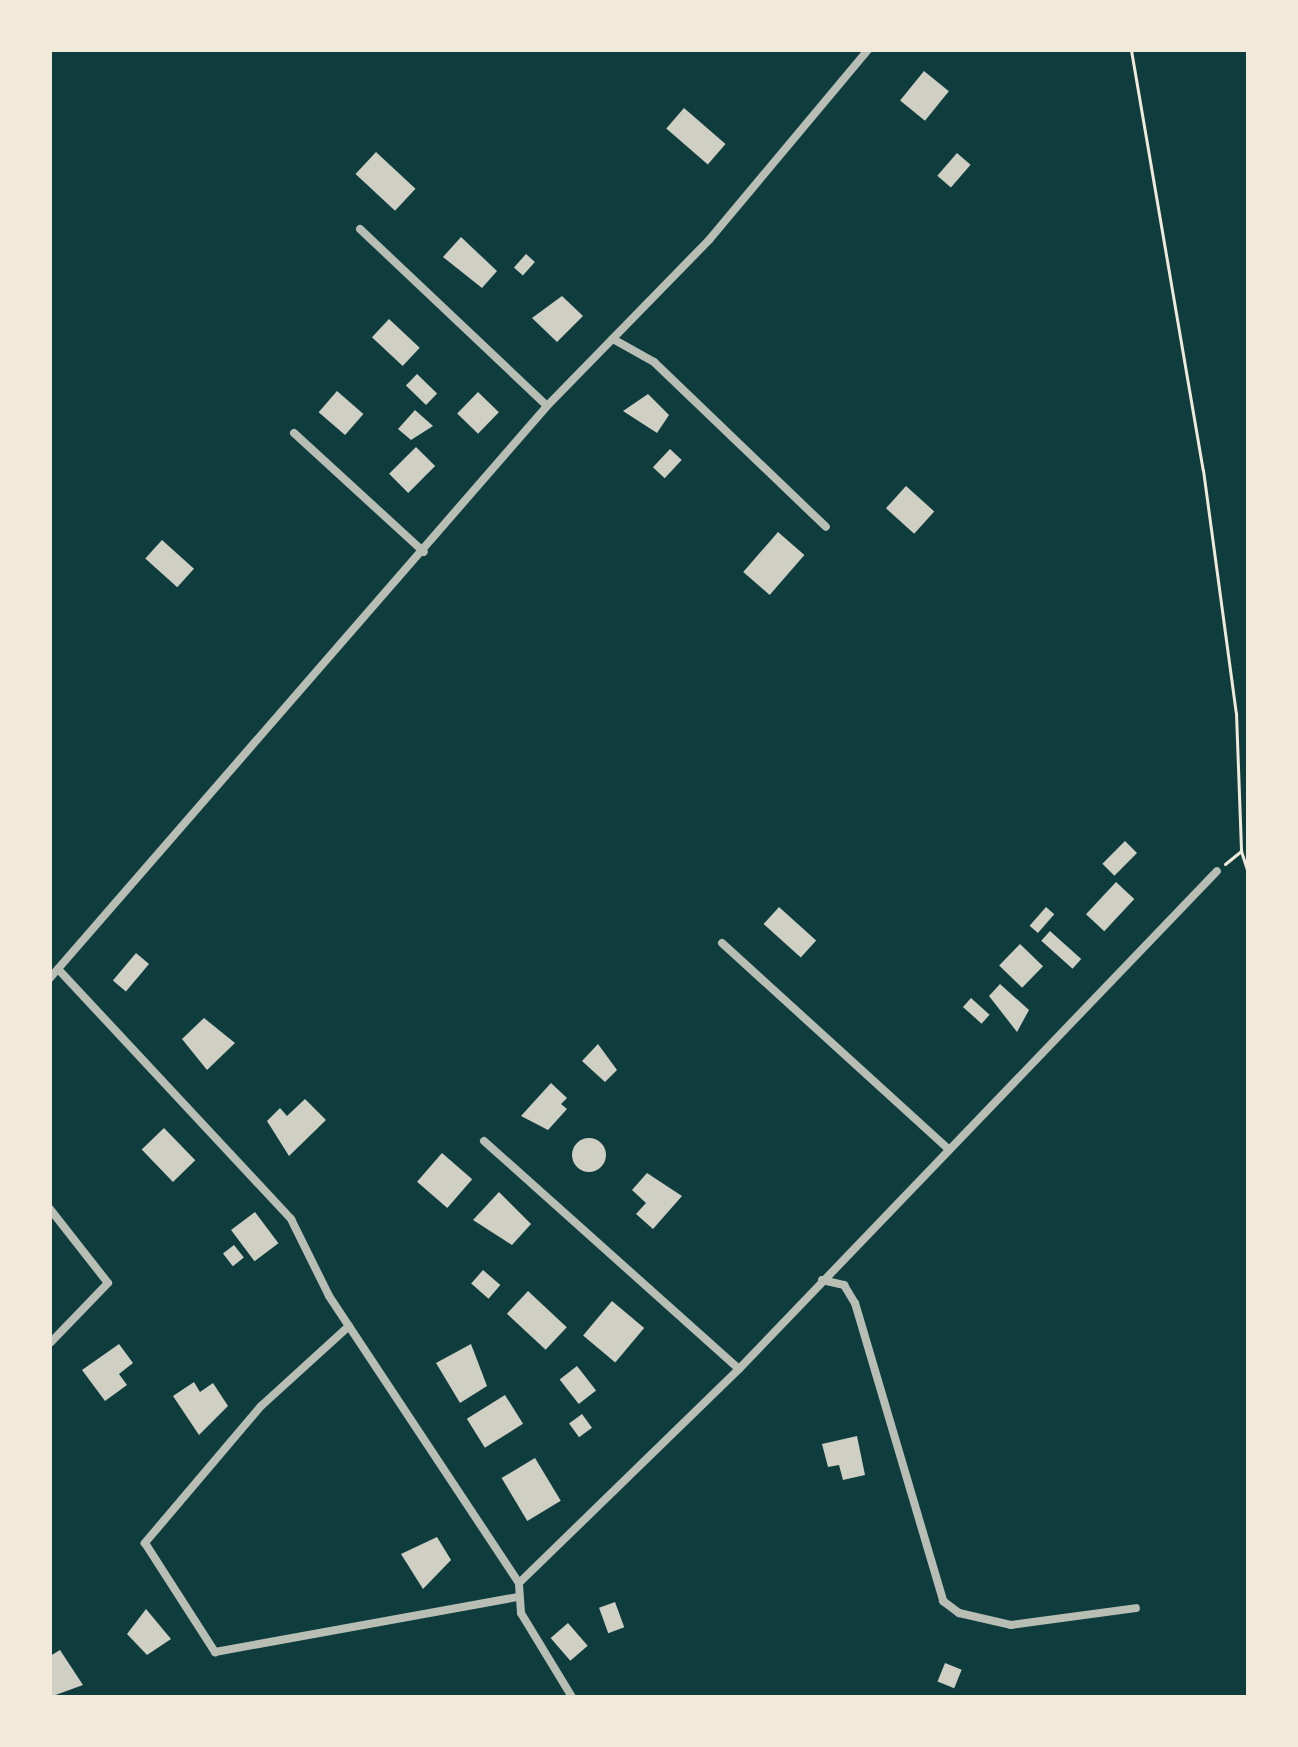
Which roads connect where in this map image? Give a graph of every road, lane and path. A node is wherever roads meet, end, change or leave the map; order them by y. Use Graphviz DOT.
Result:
graph roads {
  1 [pos="868,50"];
  2 [pos="1131,50"];
  3 [pos="360,229"];
  4 [pos="613,339"];
  5 [pos="547,406"];
  6 [pos="294,433"];
  7 [pos="826,527"];
  8 [pos="424,552"];
  9 [pos="1241,851"];
  10 [pos="1217,871"];
  11 [pos="1248,872"];
  12 [pos="722,943"];
  13 [pos="58,969"];
  14 [pos="50,978"];
  15 [pos="484,1141"];
  16 [pos="947,1148"];
  17 [pos="50,1209"];
  18 [pos="822,1280"];
  19 [pos="349,1326"];
  20 [pos="50,1343"];
  21 [pos="739,1369"];
  22 [pos="519,1583"];
  23 [pos="517,1597"];
  24 [pos="1136,1608"];
  25 [pos="572,1697"];
  1 -- 4 [label="street"];
  2 -- 9 [label="path"];
  3 -- 5 [label="street"];
  4 -- 5 [label="street"];
  4 -- 7 [label="street"];
  5 -- 8 [label="street"];
  6 -- 8 [label="street"];
  8 -- 13 [label="street"];
  9 -- 10 [label="path"];
  9 -- 11 [label="path"];
  10 -- 16 [label="street"];
  12 -- 16 [label="street"];
  13 -- 14 [label="street"];
  13 -- 19 [label="street"];
  15 -- 21 [label="street"];
  16 -- 18 [label="street"];
  17 -- 20 [label="street"];
  18 -- 21 [label="street"];
  18 -- 24 [label="street"];
  19 -- 22 [label="street"];
  19 -- 23 [label="street"];
  21 -- 22 [label="street"];
  22 -- 23 [label="street"];
  23 -- 25 [label="street"];
}
